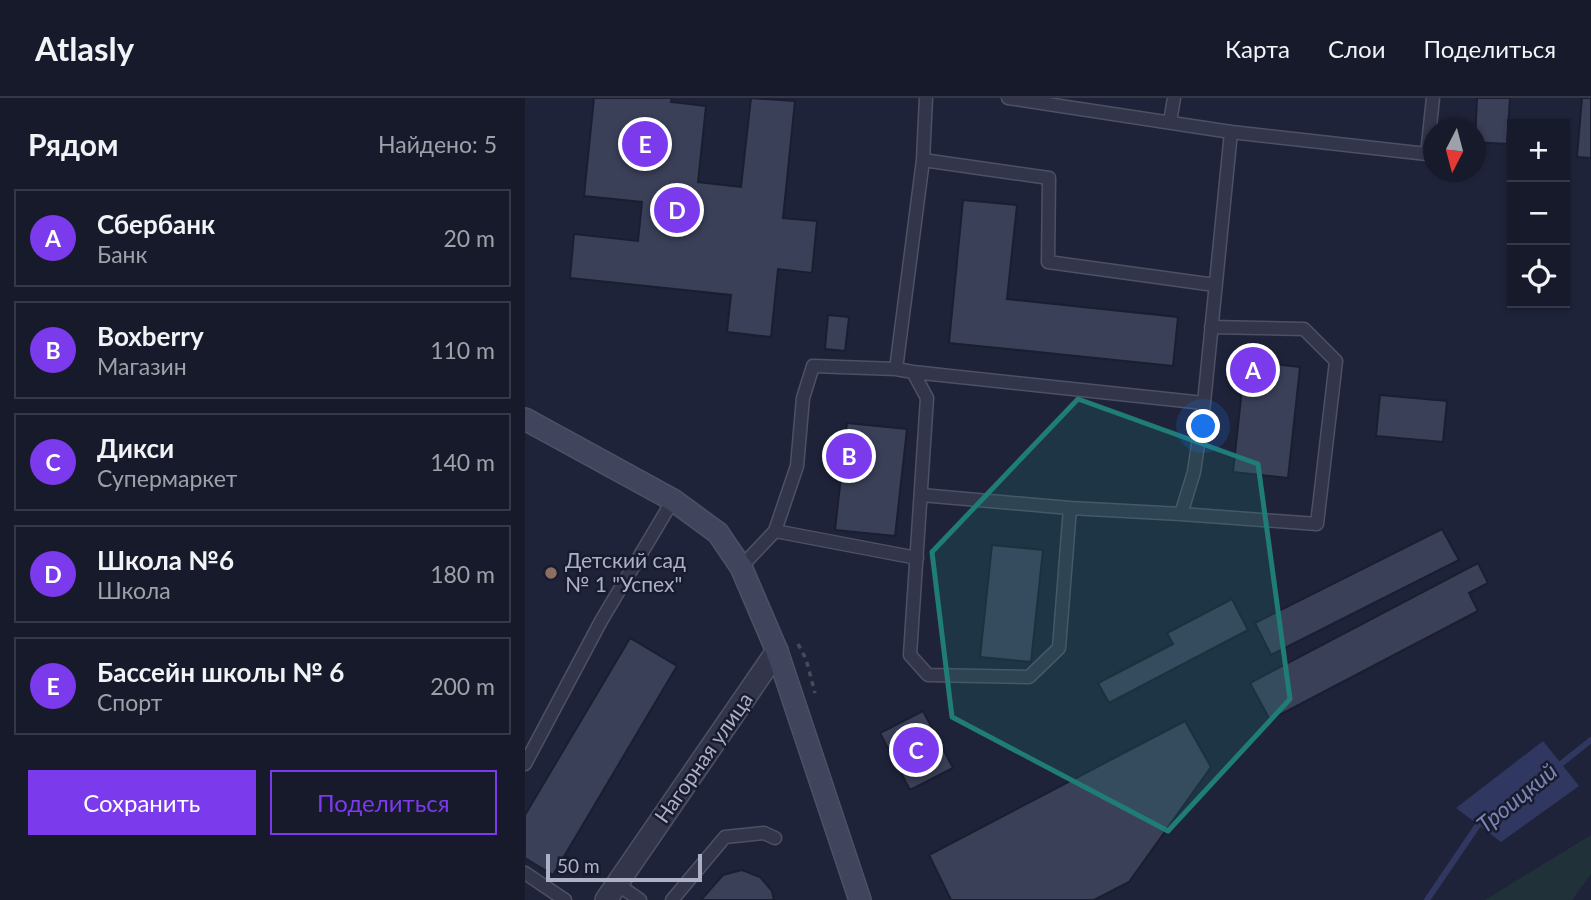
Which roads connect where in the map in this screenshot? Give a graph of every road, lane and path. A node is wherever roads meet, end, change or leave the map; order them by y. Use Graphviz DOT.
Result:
graph roads {
  1 [pos="926,98"];
  2 [pos="1008,98"];
  3 [pos="1174,98"];
  4 [pos="1433,98"];
  5 [pos="1170,122"];
  6 [pos="1231,132"];
  7 [pos="923,160"];
  8 [pos="1215,285"];
  9 [pos="1210,327"];
  10 [pos="896,369"];
  11 [pos="913,372"];
  12 [pos="1204,403"];
  13 [pos="525,419"];
  14 [pos="921,495"];
  15 [pos="673,500"];
  16 [pos="1070,508"];
  17 [pos="1181,514"];
  18 [pos="775,531"];
  19 [pos="917,558"];
  20 [pos="741,567"];
  21 [pos="778,651"];
  22 [pos="525,764"];
  23 [pos="775,838"];
  24 [pos="525,873"];
  25 [pos="611,892"];
  26 [pos="565,900"];
  27 [pos="640,900"];
  28 [pos="672,900"];
  29 [pos="860,900"];
  1 -- 7 [label="lane"];
  2 -- 5 [label="lane"];
  3 -- 5 [label="lane"];
  4 -- 6 [label="lane"];
  5 -- 6 [label="lane"];
  6 -- 8 [label="lane"];
  7 -- 8 [label="lane"];
  7 -- 10 [label="lane"];
  8 -- 9 [label="lane"];
  9 -- 12 [label="lane"];
  9 -- 17 [label="lane"];
  10 -- 11 [label="lane"];
  10 -- 18 [label="lane"];
  11 -- 12 [label="lane"];
  11 -- 14 [label="lane"];
  12 -- 17 [label="lane"];
  13 -- 15 [label="main road"];
  14 -- 16 [label="lane"];
  14 -- 19 [label="lane"];
  15 -- 20 [label="main road"];
  15 -- 22 [label="lane"];
  16 -- 17 [label="lane"];
  16 -- 19 [label="lane"];
  18 -- 19 [label="lane"];
  18 -- 20 [label="lane"];
  20 -- 21 [label="main road"];
  21 -- 25 [label="street, Нагорная улица"];
  21 -- 29 [label="main road"];
  23 -- 28 [label="lane"];
  24 -- 26 [label="lane"];
  25 -- 27 [label="lane"];
}
